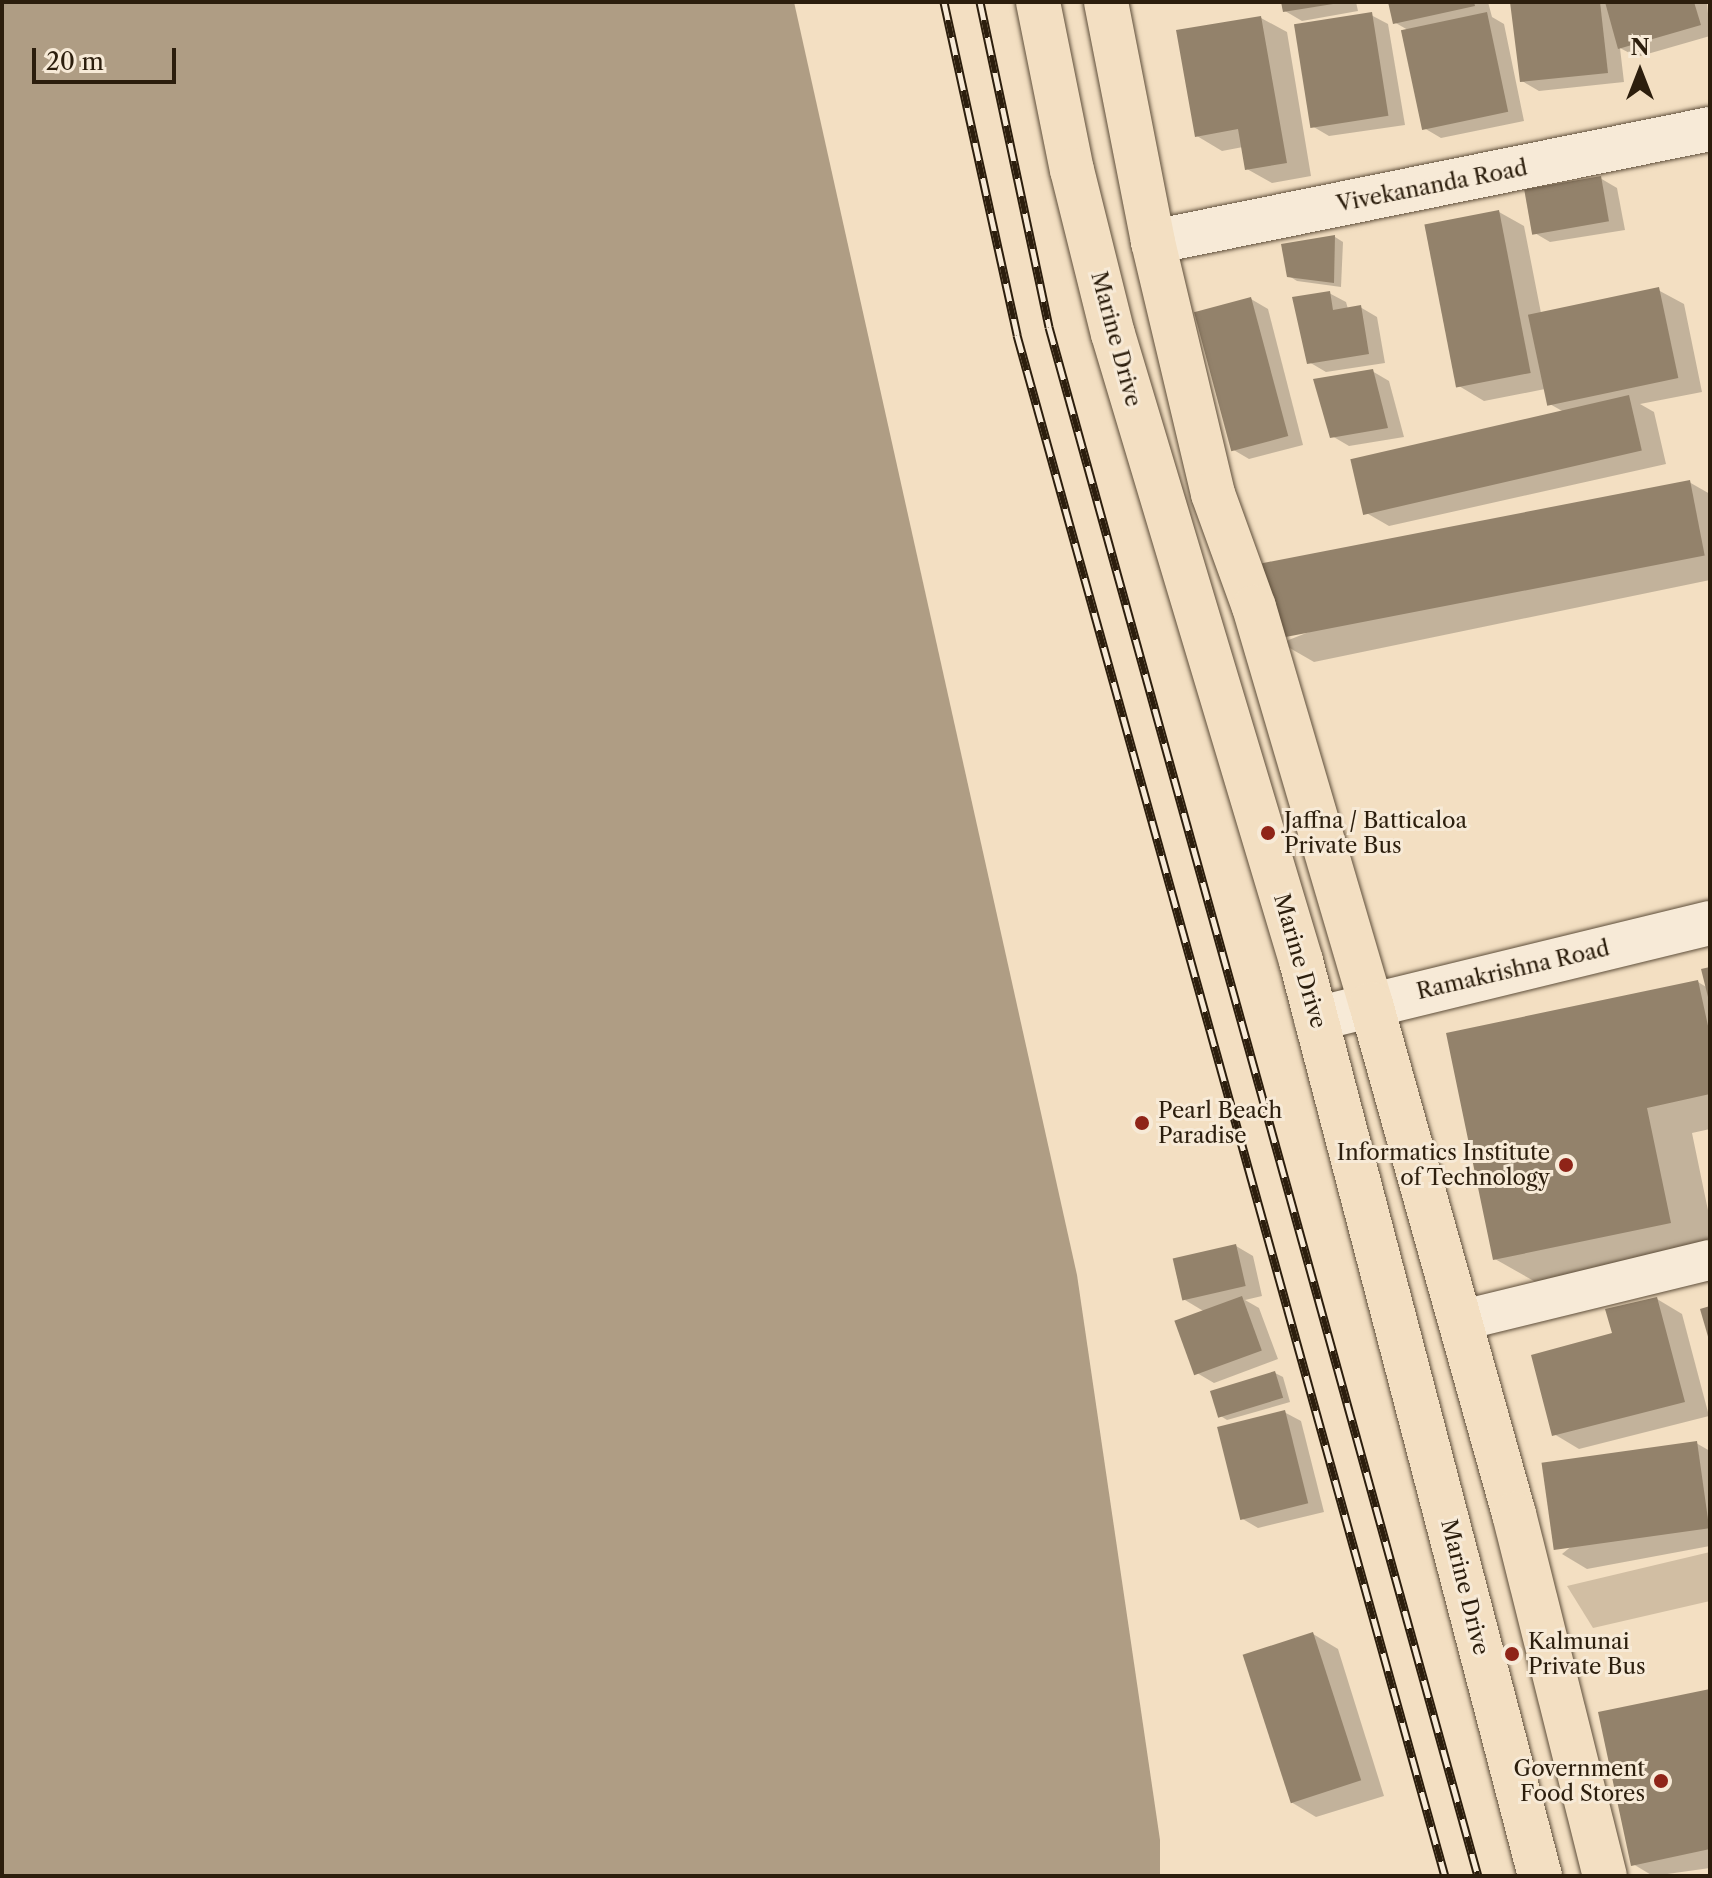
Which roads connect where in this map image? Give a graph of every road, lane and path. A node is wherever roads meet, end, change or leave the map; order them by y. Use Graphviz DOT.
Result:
graph roads {
  1 [pos="1038,2"];
  2 [pos="1106,2"];
  3 [pos="1710,129"];
  4 [pos="1153,242"];
  5 [pos="1710,923"];
  6 [pos="1371,1004"];
  7 [pos="1316,1019"];
  8 [pos="1710,1260"];
  9 [pos="1459,1321"];
  10 [pos="1540,1876"];
  11 [pos="1605,1876"];
  1 -- 7 [label="main road, Marine Drive"];
  2 -- 4 [label="main road"];
  3 -- 4 [label="street, Vivekananda Road"];
  4 -- 6 [label="main road"];
  5 -- 6 [label="street, Ramakrishna Road"];
  6 -- 7 [label="street, Ramakrishna Road"];
  6 -- 9 [label="main road"];
  7 -- 10 [label="main road, Marine Drive"];
  8 -- 9 [label="street"];
  9 -- 11 [label="main road"];
}
